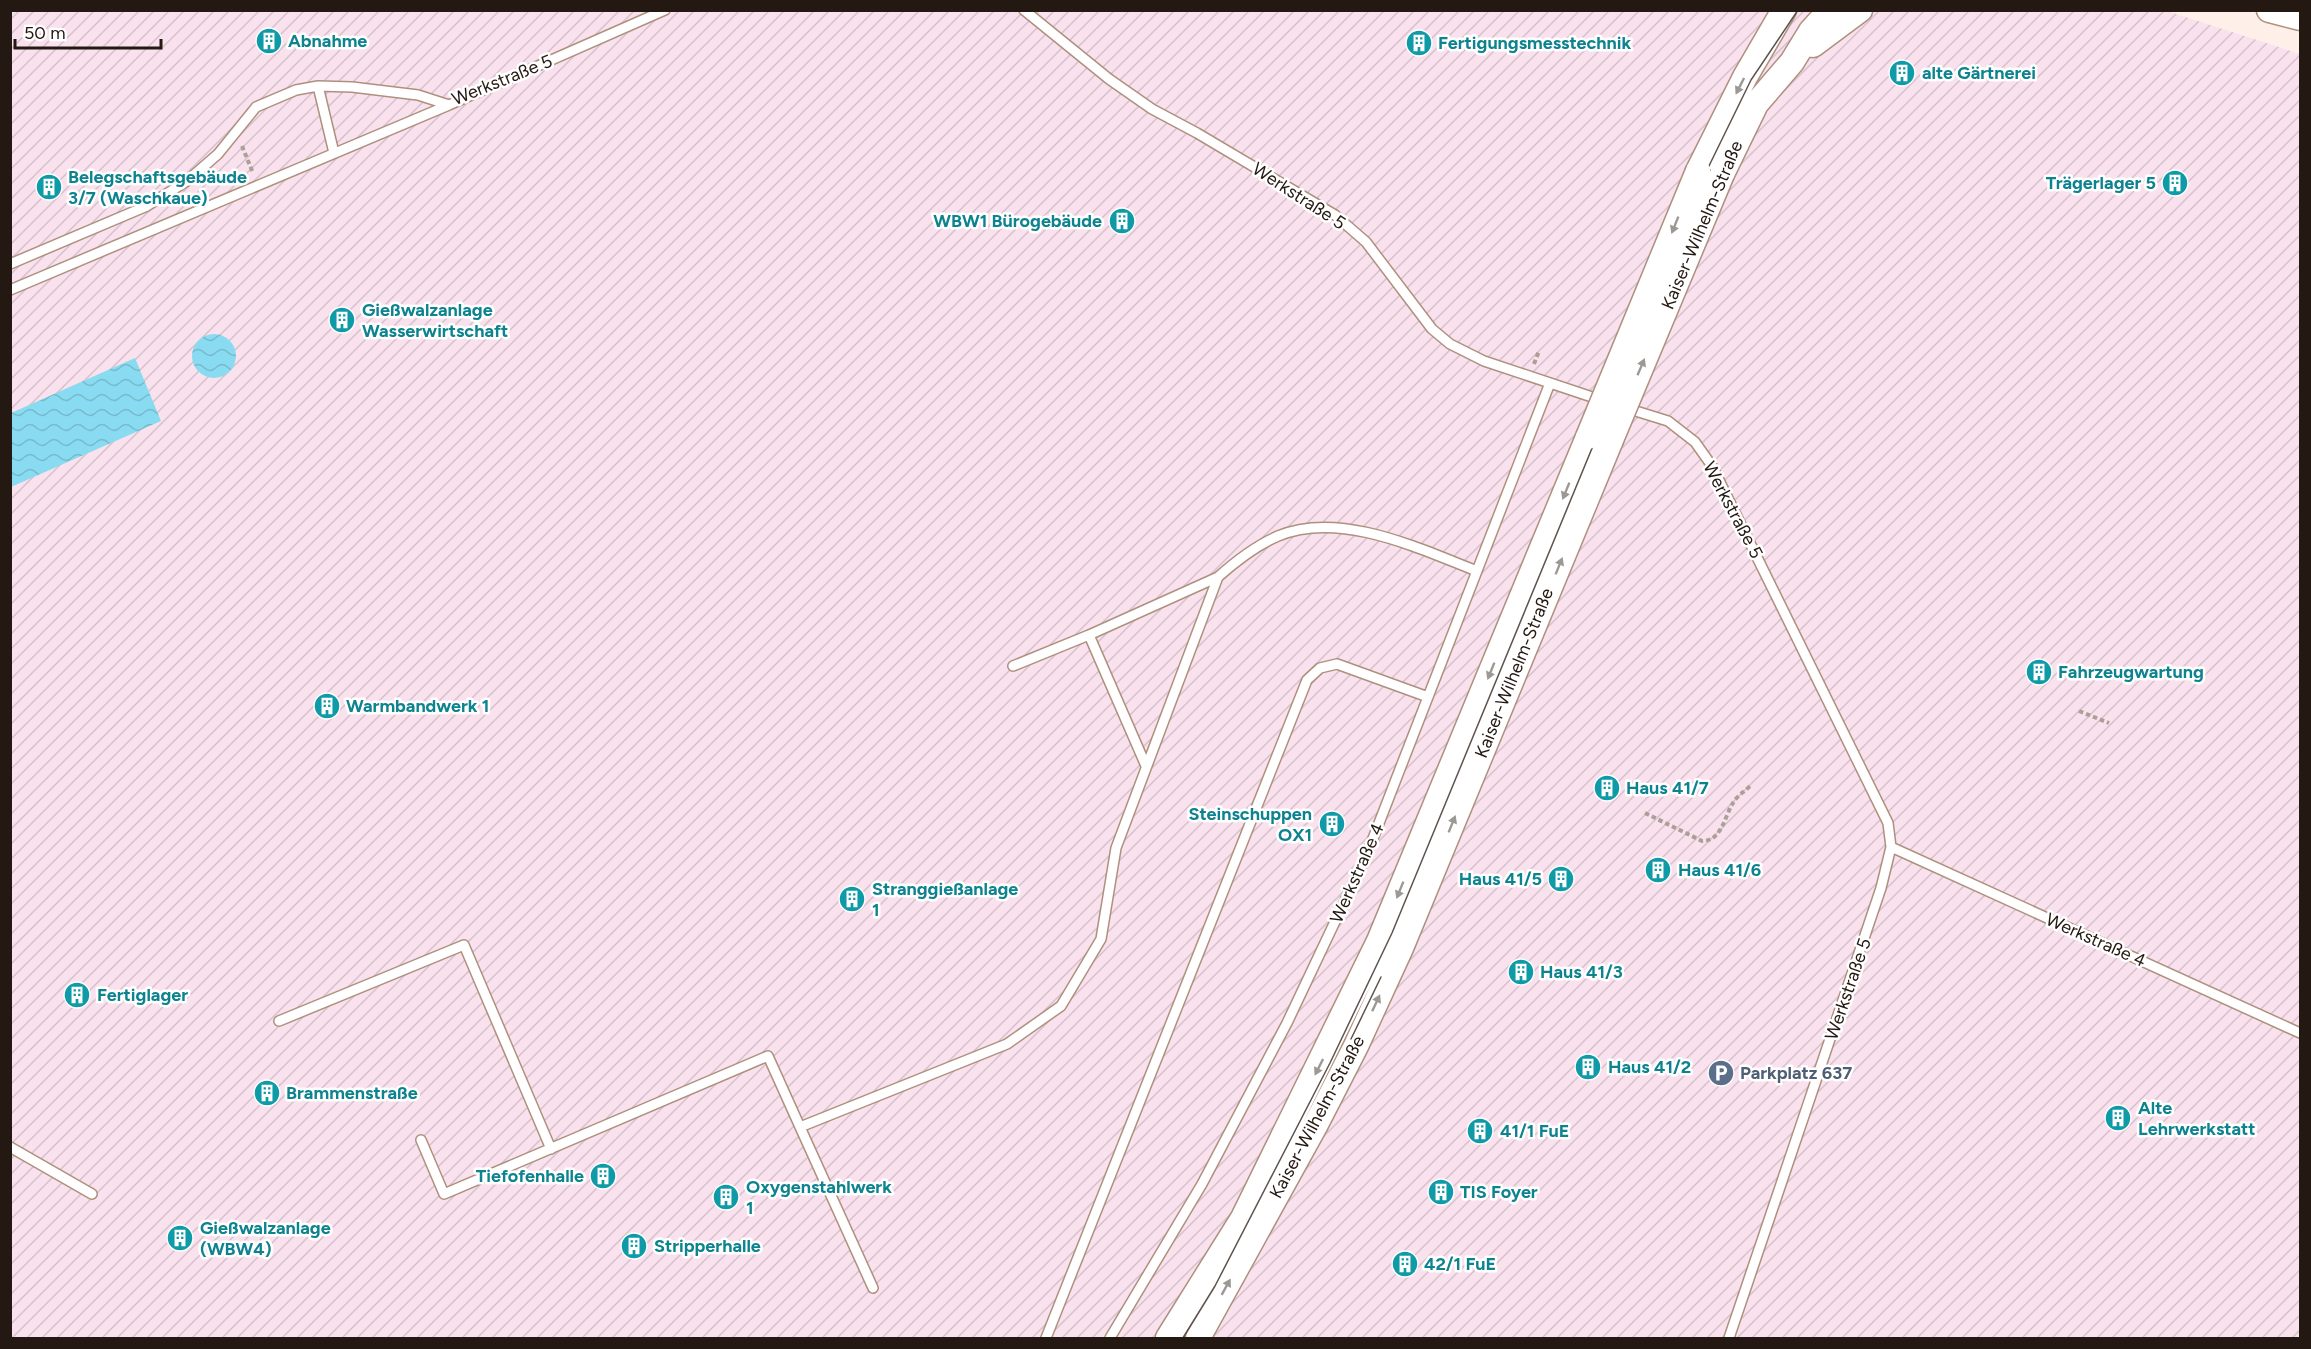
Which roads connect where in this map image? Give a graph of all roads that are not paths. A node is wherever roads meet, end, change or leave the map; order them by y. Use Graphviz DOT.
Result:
graph roads {
  1 [pos="665,10"];
  2 [pos="1024,10"];
  3 [pos="1784,10"];
  4 [pos="1830,10"];
  5 [pos="1860,10"];
  6 [pos="2269,10"];
  7 [pos="2301,18"];
  8 [pos="1792,62"];
  9 [pos="318,86"];
  10 [pos="448,105"];
  11 [pos="334,153"];
  12 [pos="1710,173"];
  13 [pos="10,264"];
  14 [pos="10,290"];
  15 [pos="1550,383"];
  16 [pos="1599,438"];
  17 [pos="1477,571"];
  18 [pos="1218,577"];
  19 [pos="1089,635"];
  20 [pos="1013,666"];
  21 [pos="1428,697"];
  22 [pos="1146,766"];
  23 [pos="1892,847"];
  24 [pos="279,1020"];
  25 [pos="2301,1032"];
  26 [pos="800,1127"];
  27 [pos="421,1140"];
  28 [pos="10,1147"];
  29 [pos="551,1149"];
  30 [pos="92,1194"];
  31 [pos="873,1288"];
  32 [pos="1046,1338"];
  33 [pos="1110,1338"];
  34 [pos="1168,1338"];
  35 [pos="1198,1338"];
  36 [pos="1729,1338"];
  1 -- 10 [label="lane, Werkstraße 5"];
  2 -- 15 [label="lane, Werkstraße 5"];
  3 -- 12 [label="main road, Kaiser-Wilhelm-Straße, one-way"];
  4 -- 8 [label="main road, Kaiser-Wilhelm-Straße"];
  5 -- 8 [label="main road"];
  6 -- 7 [label="main road"];
  8 -- 12 [label="main road, Kaiser-Wilhelm-Straße"];
  9 -- 10 [label="lane, Werkstraße 5"];
  9 -- 11 [label="lane"];
  9 -- 13 [label="lane, Werkstraße 5"];
  10 -- 11 [label="lane"];
  11 -- 14 [label="lane"];
  12 -- 16 [label="main road, Kaiser-Wilhelm-Straße, bridge"];
  15 -- 17 [label="lane, Werkstraße 4"];
  15 -- 23 [label="lane, Werkstraße 5"];
  16 -- 34 [label="main road, Kaiser-Wilhelm-Straße, one-way"];
  35 -- 16 [label="main road, Kaiser-Wilhelm-Straße, one-way"];
  17 -- 18 [label="lane"];
  17 -- 21 [label="lane, Werkstraße 4"];
  18 -- 19 [label="lane"];
  18 -- 22 [label="lane"];
  19 -- 20 [label="lane"];
  19 -- 22 [label="lane"];
  21 -- 32 [label="lane"];
  21 -- 33 [label="lane, Werkstraße 4"];
  22 -- 26 [label="lane"];
  23 -- 25 [label="lane, Werkstraße 4"];
  23 -- 36 [label="lane, Werkstraße 5"];
  24 -- 29 [label="lane"];
  26 -- 29 [label="lane"];
  26 -- 31 [label="lane"];
  27 -- 29 [label="lane"];
  28 -- 30 [label="lane"];
}
